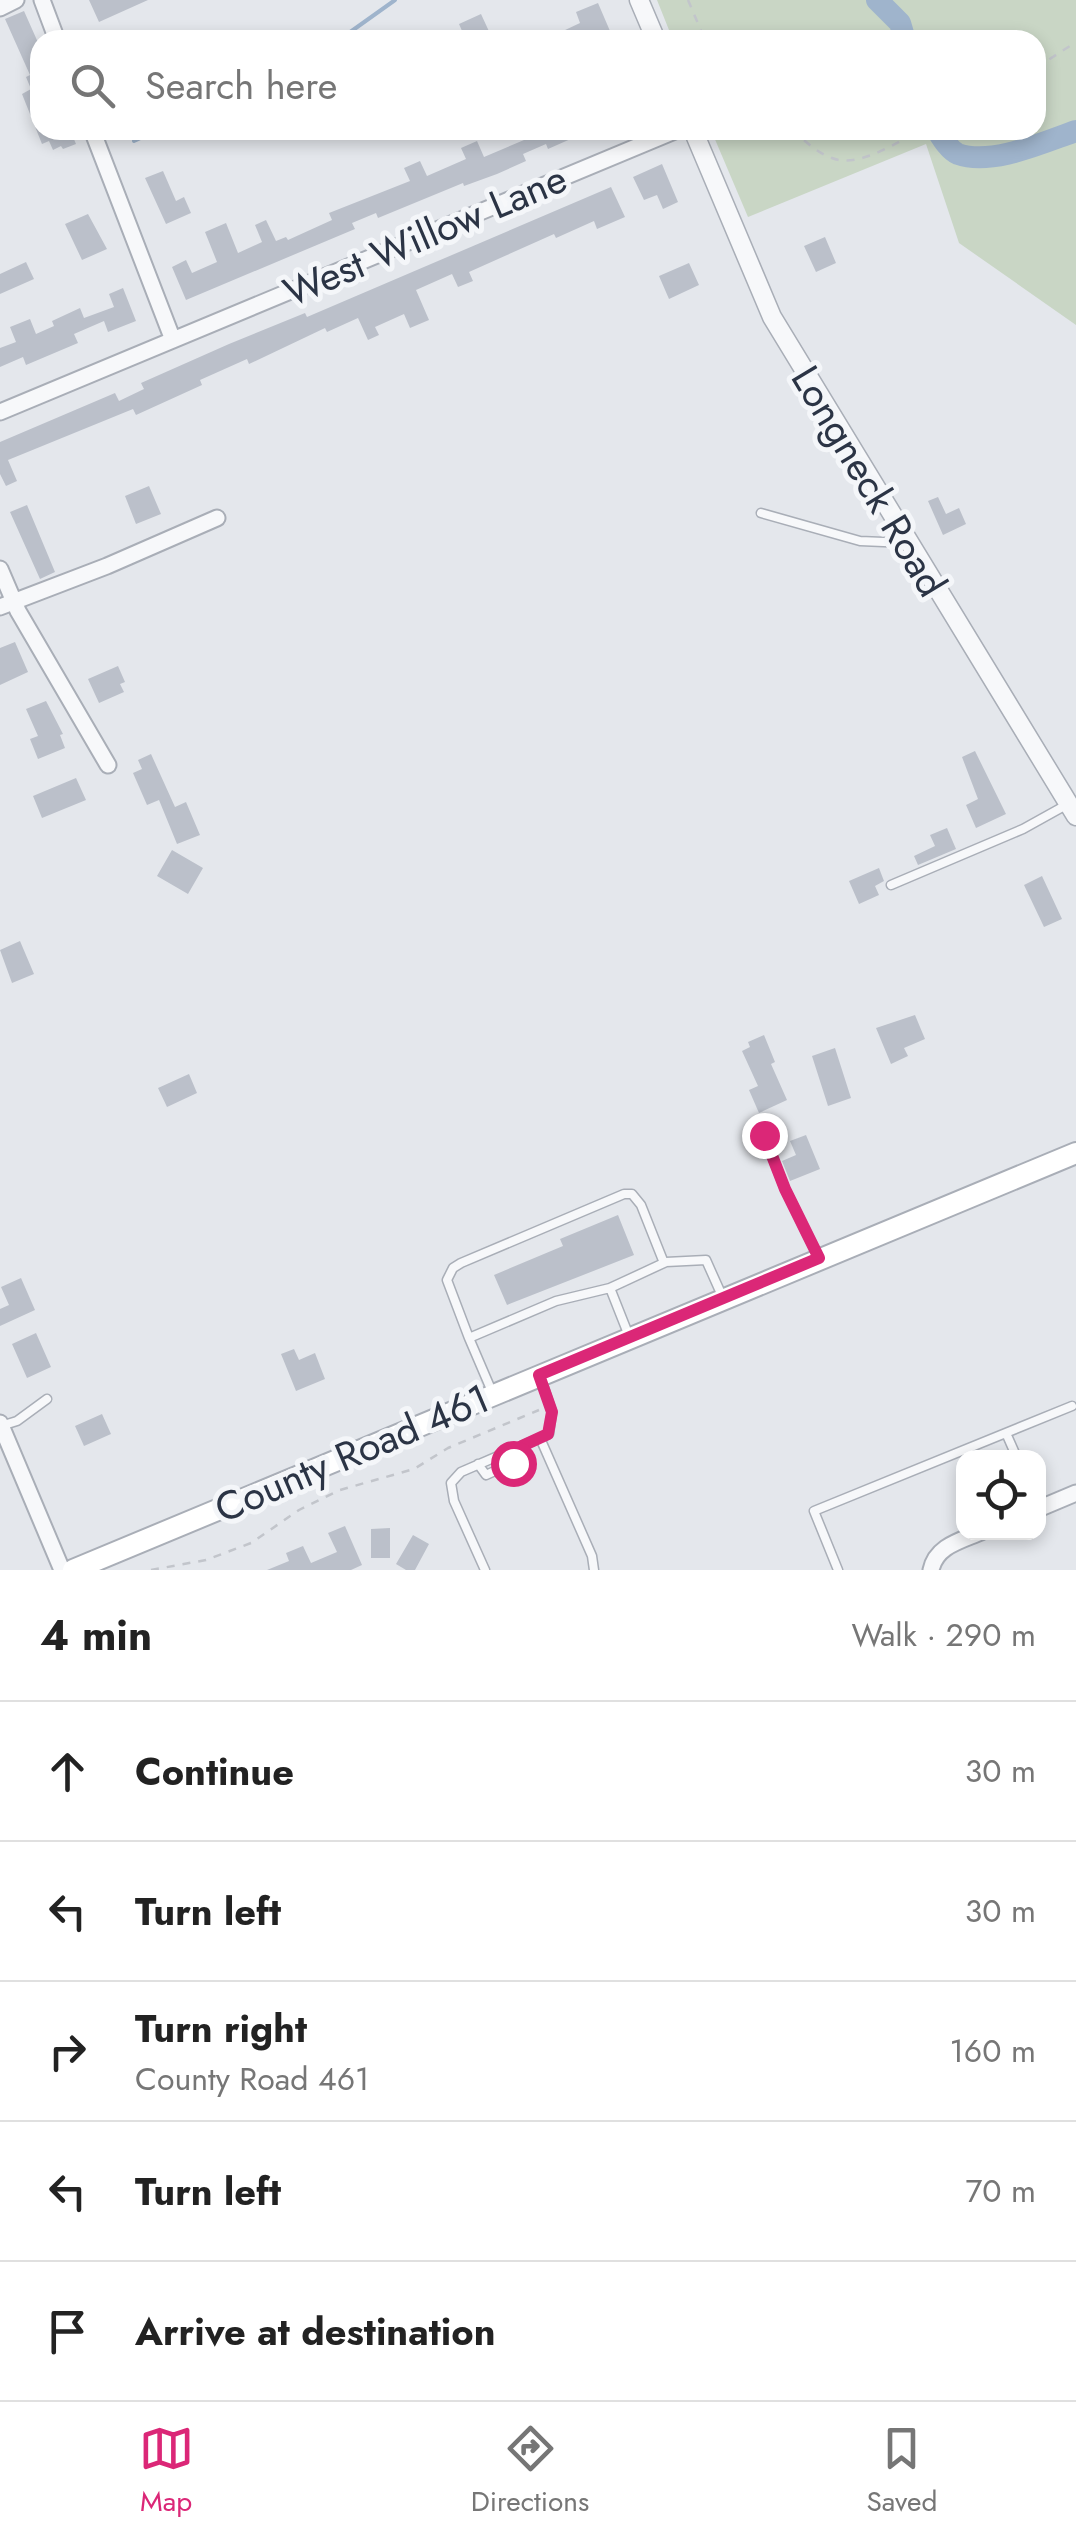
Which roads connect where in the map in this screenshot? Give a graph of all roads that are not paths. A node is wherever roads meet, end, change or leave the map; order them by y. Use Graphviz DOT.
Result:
graph roads {
  1 [pos="16,0"];
  2 [pos="42,0"];
  3 [pos="639,0"];
  4 [pos="0,8"];
  5 [pos="52,30"];
  6 [pos="652,30"];
  7 [pos="96,140"];
  8 [pos="653,140"];
  9 [pos="697,140"];
  10 [pos="173,340"];
  11 [pos="0,412"];
  12 [pos="761,513"];
  13 [pos="216,518"];
  14 [pos="907,544"];
  15 [pos="0,570"];
  16 [pos="7,604"];
  17 [pos="108,765"];
  18 [pos="1072,810"];
  19 [pos="891,885"];
  20 [pos="760,1125"];
  21 [pos="1076,1154"];
  22 [pos="819,1258"];
  23 [pos="664,1263"];
  24 [pos="610,1288"];
  25 [pos="723,1298"];
  26 [pos="469,1338"];
  27 [pos="630,1338"];
  28 [pos="539,1375"];
  29 [pos="492,1394"];
  30 [pos="46,1399"];
  31 [pos="1072,1406"];
  32 [pos="0,1424"];
  33 [pos="1006,1432"];
  34 [pos="540,1438"];
  35 [pos="522,1446"];
  36 [pos="1013,1450"];
  37 [pos="513,1463"];
  38 [pos="478,1464"];
  39 [pos="497,1470"];
  40 [pos="1076,1493"];
  41 [pos="1046,1506"];
  42 [pos="964,1540"];
  43 [pos="62,1570"];
  44 [pos="73,1570"];
  45 [pos="484,1570"];
  46 [pos="594,1570"];
  47 [pos="838,1570"];
  48 [pos="930,1570"];
  1 -- 4 [label="street"];
  2 -- 5 [label="street"];
  3 -- 6 [label="street"];
  7 -- 10 [label="street"];
  8 -- 10 [label="street, West Willow Lane"];
  9 -- 14 [label="street, Longneck Road"];
  10 -- 11 [label="street, West Willow Lane"];
  12 -- 14 [label="lane"];
  13 -- 16 [label="street"];
  14 -- 18 [label="street, Longneck Road"];
  15 -- 16 [label="street"];
  16 -- 17 [label="street"];
  18 -- 19 [label="lane"];
  20 -- 22 [label="lane"];
  21 -- 22 [label="main road, County Road 461"];
  22 -- 25 [label="main road, County Road 461"];
  23 -- 24 [label="lane"];
  23 -- 25 [label="lane"];
  23 -- 26 [label="lane"];
  24 -- 26 [label="lane"];
  24 -- 27 [label="lane"];
  25 -- 27 [label="main road, County Road 461"];
  26 -- 29 [label="lane"];
  27 -- 28 [label="main road, County Road 461"];
  28 -- 29 [label="main road, County Road 461"];
  28 -- 34 [label="lane"];
  29 -- 44 [label="main road, County Road 461"];
  30 -- 32 [label="lane"];
  31 -- 33 [label="lane"];
  32 -- 43 [label="street"];
  33 -- 36 [label="lane"];
  33 -- 47 [label="lane"];
  34 -- 35 [label="lane"];
  34 -- 46 [label="lane"];
  35 -- 37 [label="lane"];
  35 -- 38 [label="lane"];
  38 -- 39 [label="lane"];
  38 -- 45 [label="lane"];
  40 -- 41 [label="street"];
  42 -- 48 [label="street"];
}
